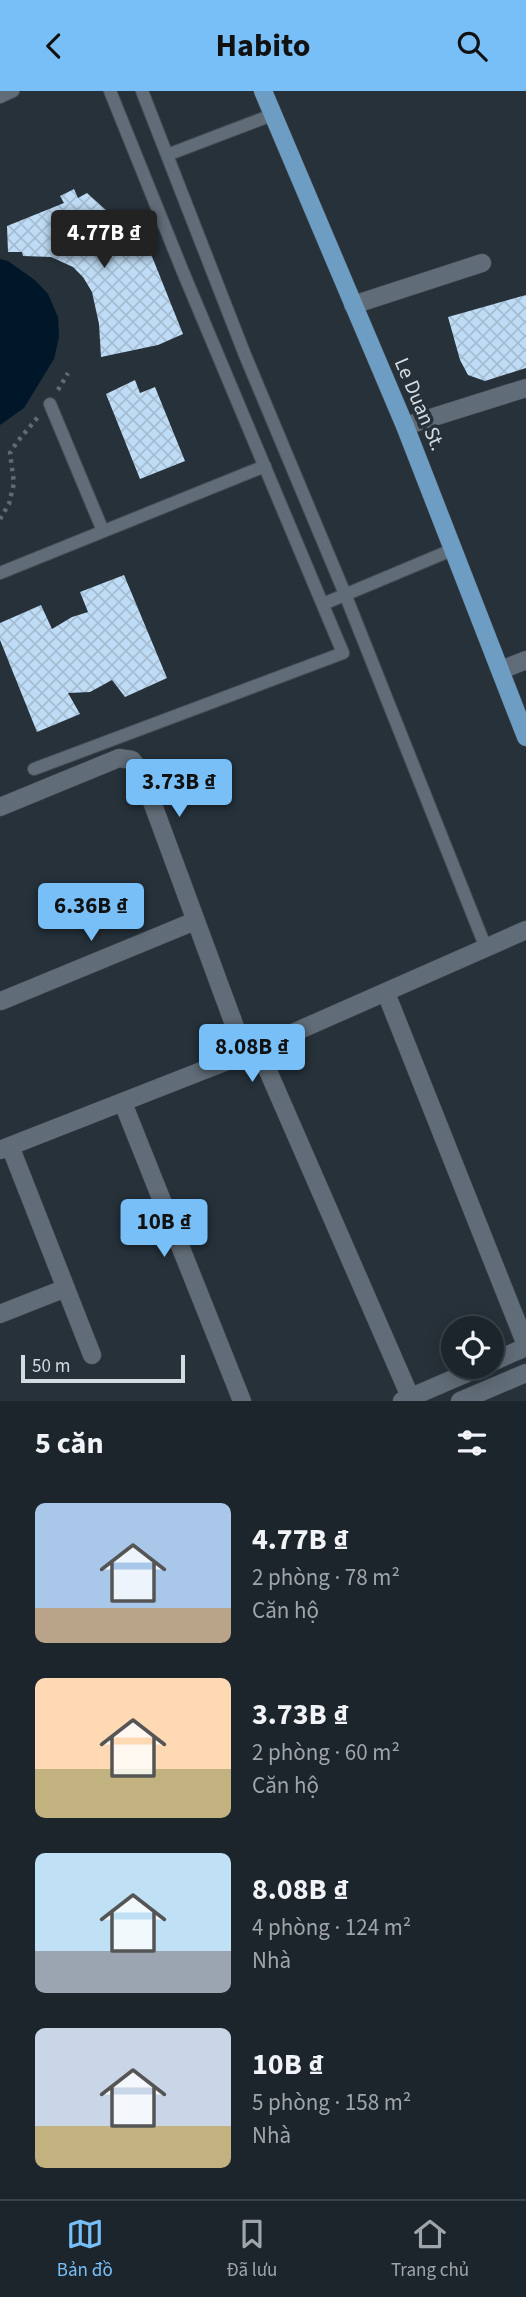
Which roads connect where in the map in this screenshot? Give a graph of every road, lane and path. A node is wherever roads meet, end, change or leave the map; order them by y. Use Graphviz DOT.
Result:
graph roads {
  1 [pos="13,91"];
  2 [pos="110,91"];
  3 [pos="142,91"];
  4 [pos="263,91"];
  5 [pos="0,97"];
  6 [pos="272,115"];
  7 [pos="167,155"];
  8 [pos="482,263"];
  9 [pos="353,305"];
  10 [pos="245,355"];
  11 [pos="221,364"];
  12 [pos="68,373"];
  13 [pos="526,388"];
  14 [pos="50,404"];
  15 [pos="405,426"];
  16 [pos="264,466"];
  17 [pos="0,519"];
  18 [pos="103,531"];
  19 [pos="454,549"];
  20 [pos="0,573"];
  21 [pos="345,594"];
  22 [pos="323,604"];
  23 [pos="526,660"];
  24 [pos="501,670"];
  25 [pos="526,737"];
  26 [pos="34,769"];
  27 [pos="0,807"];
  28 [pos="195,921"];
  29 [pos="526,930"];
  30 [pos="486,949"];
  31 [pos="386,993"];
  32 [pos="1,1001"];
  33 [pos="251,1051"];
  34 [pos="122,1103"];
  35 [pos="5,1148"];
  36 [pos="66,1288"];
  37 [pos="0,1314"];
  38 [pos="526,1346"];
  39 [pos="92,1355"];
  40 [pos="504,1356"];
  41 [pos="526,1373"];
  42 [pos="454,1379"];
  43 [pos="408,1400"];
  44 [pos="242,1401"];
  45 [pos="460,1401"];
  1 -- 5 [label="lane"];
  2 -- 11 [label="lane"];
  3 -- 7 [label="lane"];
  4 -- 6 [label="main road, Le Duan St."];
  6 -- 7 [label="lane"];
  6 -- 9 [label="main road, Le Duan St."];
  7 -- 10 [label="lane"];
  8 -- 9 [label="street"];
  9 -- 15 [label="main road, Le Duan St."];
  10 -- 11 [label="lane"];
  10 -- 21 [label="lane"];
  11 -- 16 [label="lane"];
  12 -- 14 [label="path"];
  13 -- 15 [label="street"];
  14 -- 17 [label="path"];
  14 -- 18 [label="lane"];
  15 -- 19 [label="main road, Le Duan St."];
  16 -- 18 [label="lane"];
  16 -- 22 [label="lane"];
  18 -- 20 [label="lane"];
  19 -- 21 [label="lane"];
  19 -- 24 [label="main road, Le Duan St."];
  21 -- 22 [label="lane"];
  21 -- 30 [label="lane"];
  22 -- 26 [label="lane"];
  23 -- 24 [label="street"];
  24 -- 25 [label="main road, Le Duan St."];
  27 -- 28 [label="street"];
  28 -- 32 [label="street"];
  28 -- 33 [label="street"];
  29 -- 30 [label="street"];
  30 -- 31 [label="street"];
  31 -- 33 [label="street"];
  31 -- 38 [label="street"];
  33 -- 34 [label="street"];
  33 -- 43 [label="street"];
  34 -- 35 [label="street"];
  34 -- 44 [label="street"];
  35 -- 36 [label="street"];
  36 -- 37 [label="street"];
  36 -- 39 [label="street"];
  38 -- 40 [label="street"];
  41 -- 45 [label="street"];
  42 -- 43 [label="street"];
}
